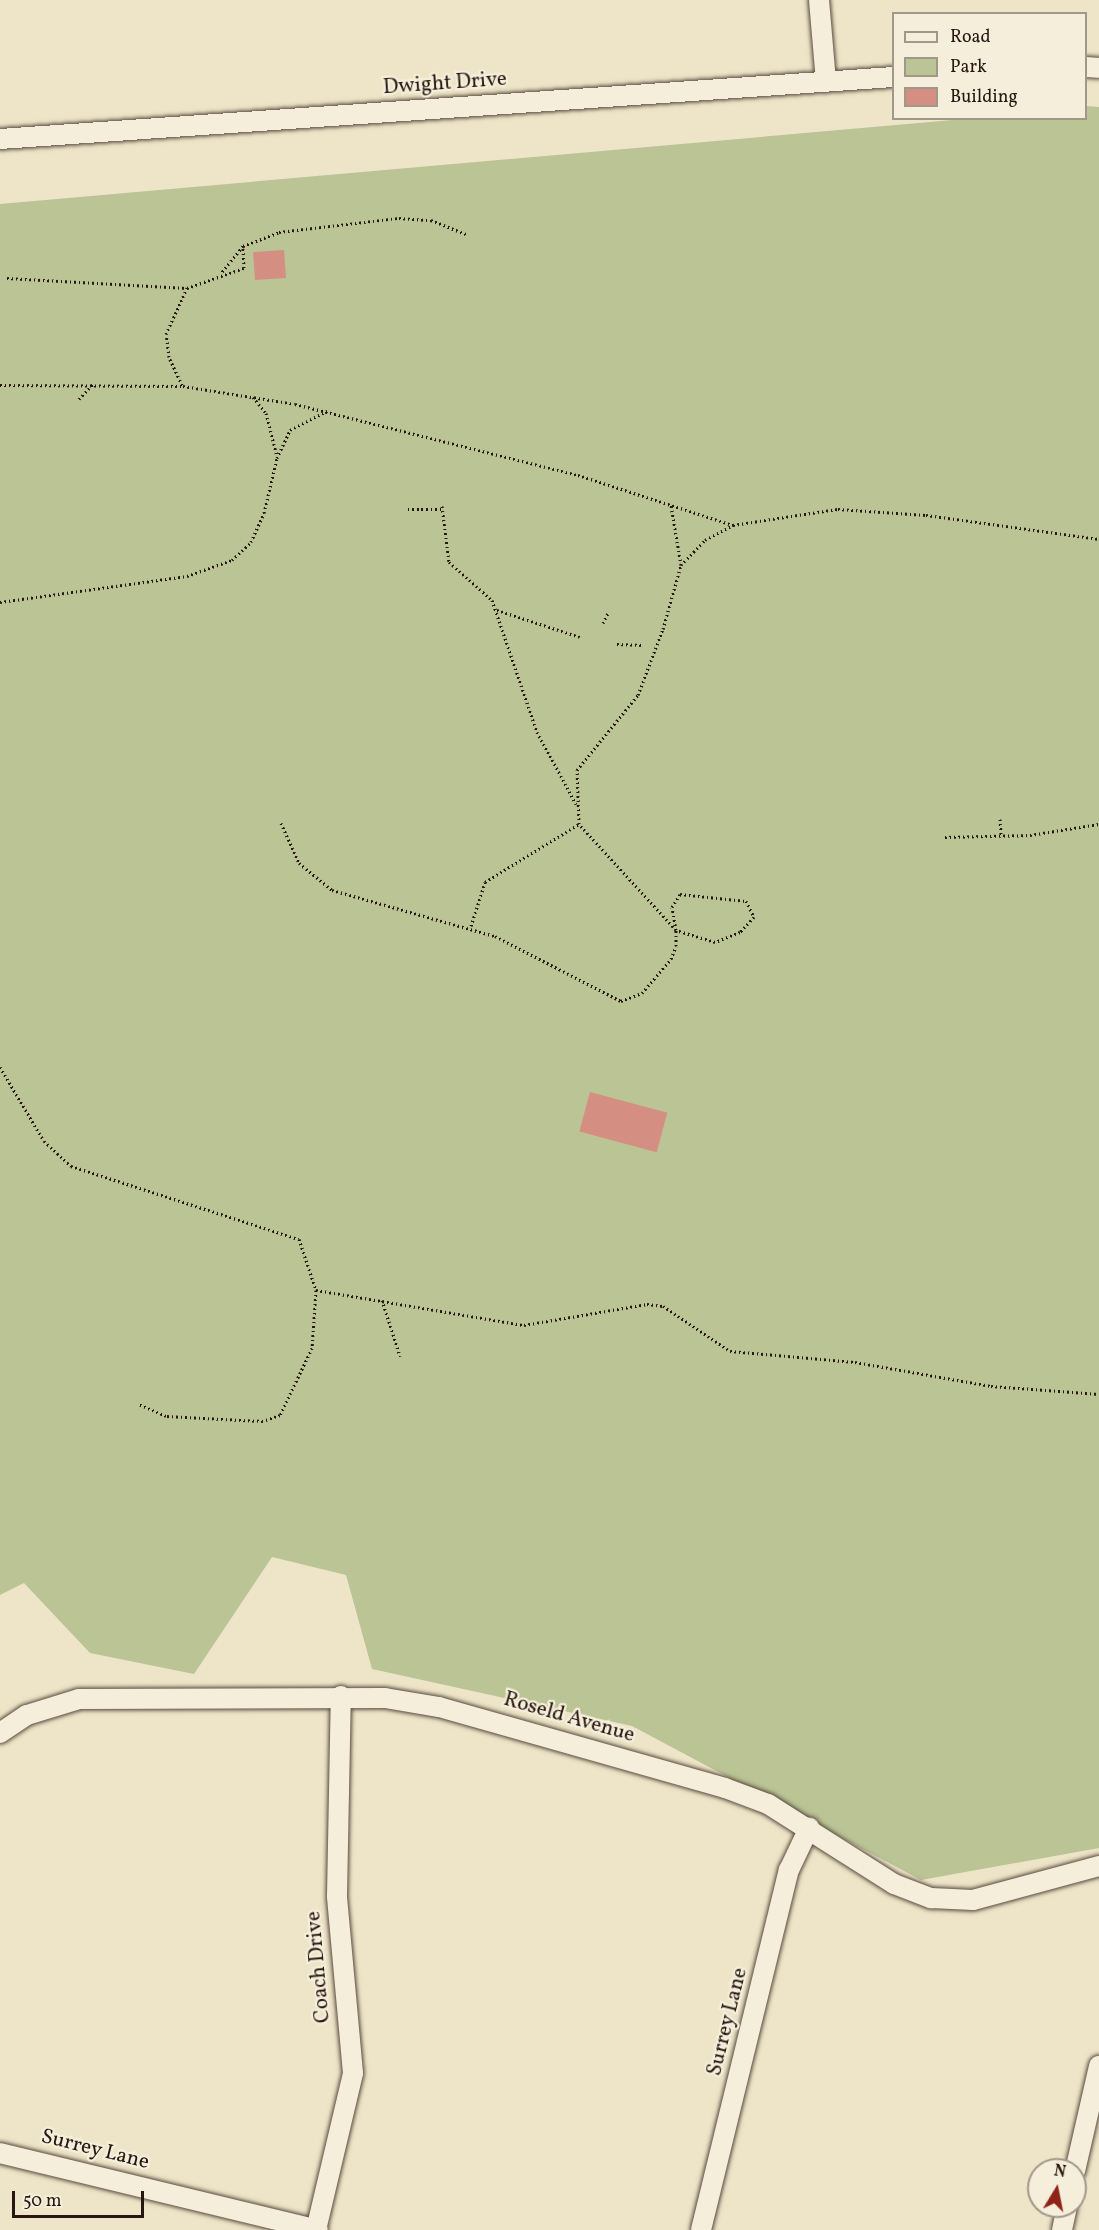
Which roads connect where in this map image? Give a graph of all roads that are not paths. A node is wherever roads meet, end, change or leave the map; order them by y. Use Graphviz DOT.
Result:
graph roads {
  1 [pos="819,0"];
  2 [pos="892,76"];
  3 [pos="826,81"];
  4 [pos="0,139"];
  5 [pos="341,1696"];
  6 [pos="0,1733"];
  7 [pos="809,1828"];
  8 [pos="1099,1866"];
  9 [pos="1099,2066"];
  10 [pos="0,2153"];
  11 [pos="1078,2158"];
  12 [pos="317,2230"];
  13 [pos="701,2230"];
  1 -- 3 [label="street"];
  2 -- 3 [label="street, Dwight Drive"];
  3 -- 4 [label="street, Dwight Drive"];
  5 -- 6 [label="street, Roseld Avenue"];
  5 -- 7 [label="street, Roseld Avenue"];
  5 -- 12 [label="street, Coach Drive"];
  7 -- 8 [label="street, Roseld Avenue"];
  7 -- 13 [label="street, Surrey Lane"];
  9 -- 11 [label="street"];
  10 -- 12 [label="street, Surrey Lane"];
}
